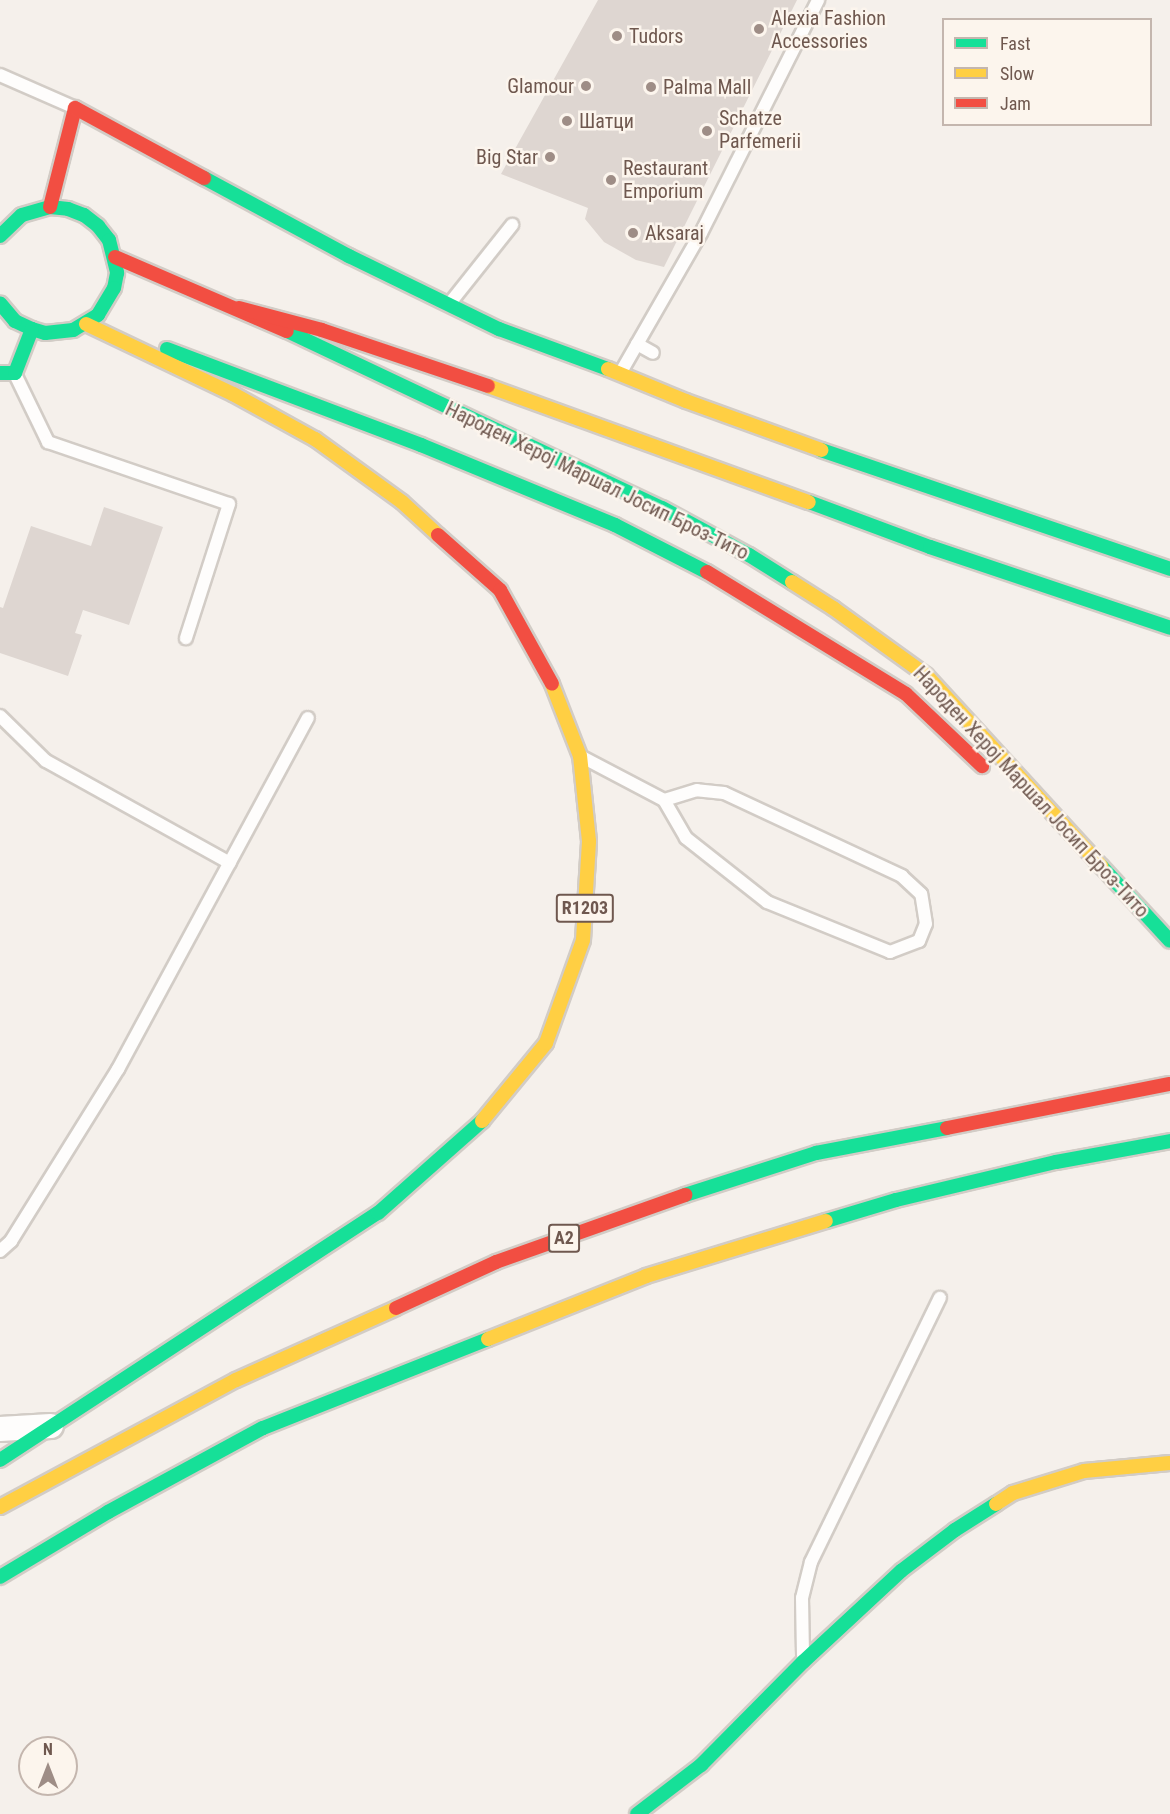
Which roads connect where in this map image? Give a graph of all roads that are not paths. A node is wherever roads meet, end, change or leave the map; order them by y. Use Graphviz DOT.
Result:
graph roads {
  1 [pos="818,0"];
  2 [pos="0,75"];
  3 [pos="75,108"];
  4 [pos="50,207"];
  5 [pos="5,222"];
  6 [pos="512,225"];
  7 [pos="0,237"];
  8 [pos="115,257"];
  9 [pos="0,303"];
  10 [pos="450,304"];
  11 [pos="238,308"];
  12 [pos="86,324"];
  13 [pos="32,329"];
  14 [pos="637,344"];
  15 [pos="653,353"];
  16 [pos="15,373"];
  17 [pos="620,373"];
  18 [pos="0,374"];
  19 [pos="1170,569"];
  20 [pos="1170,628"];
  21 [pos="186,638"];
  22 [pos="0,716"];
  23 [pos="308,718"];
  24 [pos="580,756"];
  25 [pos="991,774"];
  26 [pos="664,800"];
  27 [pos="1034,814"];
  28 [pos="230,863"];
  29 [pos="1170,941"];
  30 [pos="1170,1084"];
  31 [pos="1170,1140"];
  32 [pos="0,1251"];
  33 [pos="940,1298"];
  34 [pos="51,1426"];
  35 [pos="0,1429"];
  36 [pos="0,1460"];
  37 [pos="1170,1463"];
  38 [pos="0,1507"];
  39 [pos="0,1577"];
  40 [pos="803,1662"];
  41 [pos="637,1814"];
  1 -- 14 [label="lane"];
  2 -- 3 [label="lane"];
  3 -- 4 [label="main road"];
  3 -- 10 [label="main road"];
  4 -- 5 [label="main road"];
  4 -- 8 [label="main road"];
  5 -- 7 [label="main road"];
  6 -- 10 [label="lane"];
  8 -- 11 [label="main road, Народен Херој Маршал Јосип Броз-Тито"];
  8 -- 12 [label="main road"];
  9 -- 13 [label="main road"];
  10 -- 17 [label="main road"];
  11 -- 20 [label="main road"];
  11 -- 29 [label="main road, Народен Херој Маршал Јосип Броз-Тито"];
  12 -- 13 [label="main road"];
  12 -- 24 [label="main road, R1203"];
  12 -- 25 [label="main road, Народен Херој Маршал Јосип Броз-Тито"];
  13 -- 16 [label="main road"];
  14 -- 15 [label="lane"];
  14 -- 17 [label="lane"];
  16 -- 18 [label="main road"];
  16 -- 21 [label="lane"];
  17 -- 19 [label="main road"];
  22 -- 28 [label="lane"];
  23 -- 28 [label="lane"];
  24 -- 26 [label="lane"];
  24 -- 34 [label="main road, R1203"];
  26 -- 26 [label="lane"];
  27 -- 29 [label="main road, Народен Херој Маршал Јосип Броз-Тито"];
  28 -- 32 [label="lane"];
  30 -- 38 [label="main road, A2"];
  31 -- 39 [label="main road"];
  33 -- 40 [label="lane"];
  34 -- 35 [label="street"];
  34 -- 36 [label="main road, R1203"];
  37 -- 40 [label="main road"];
  40 -- 41 [label="main road"];
}
